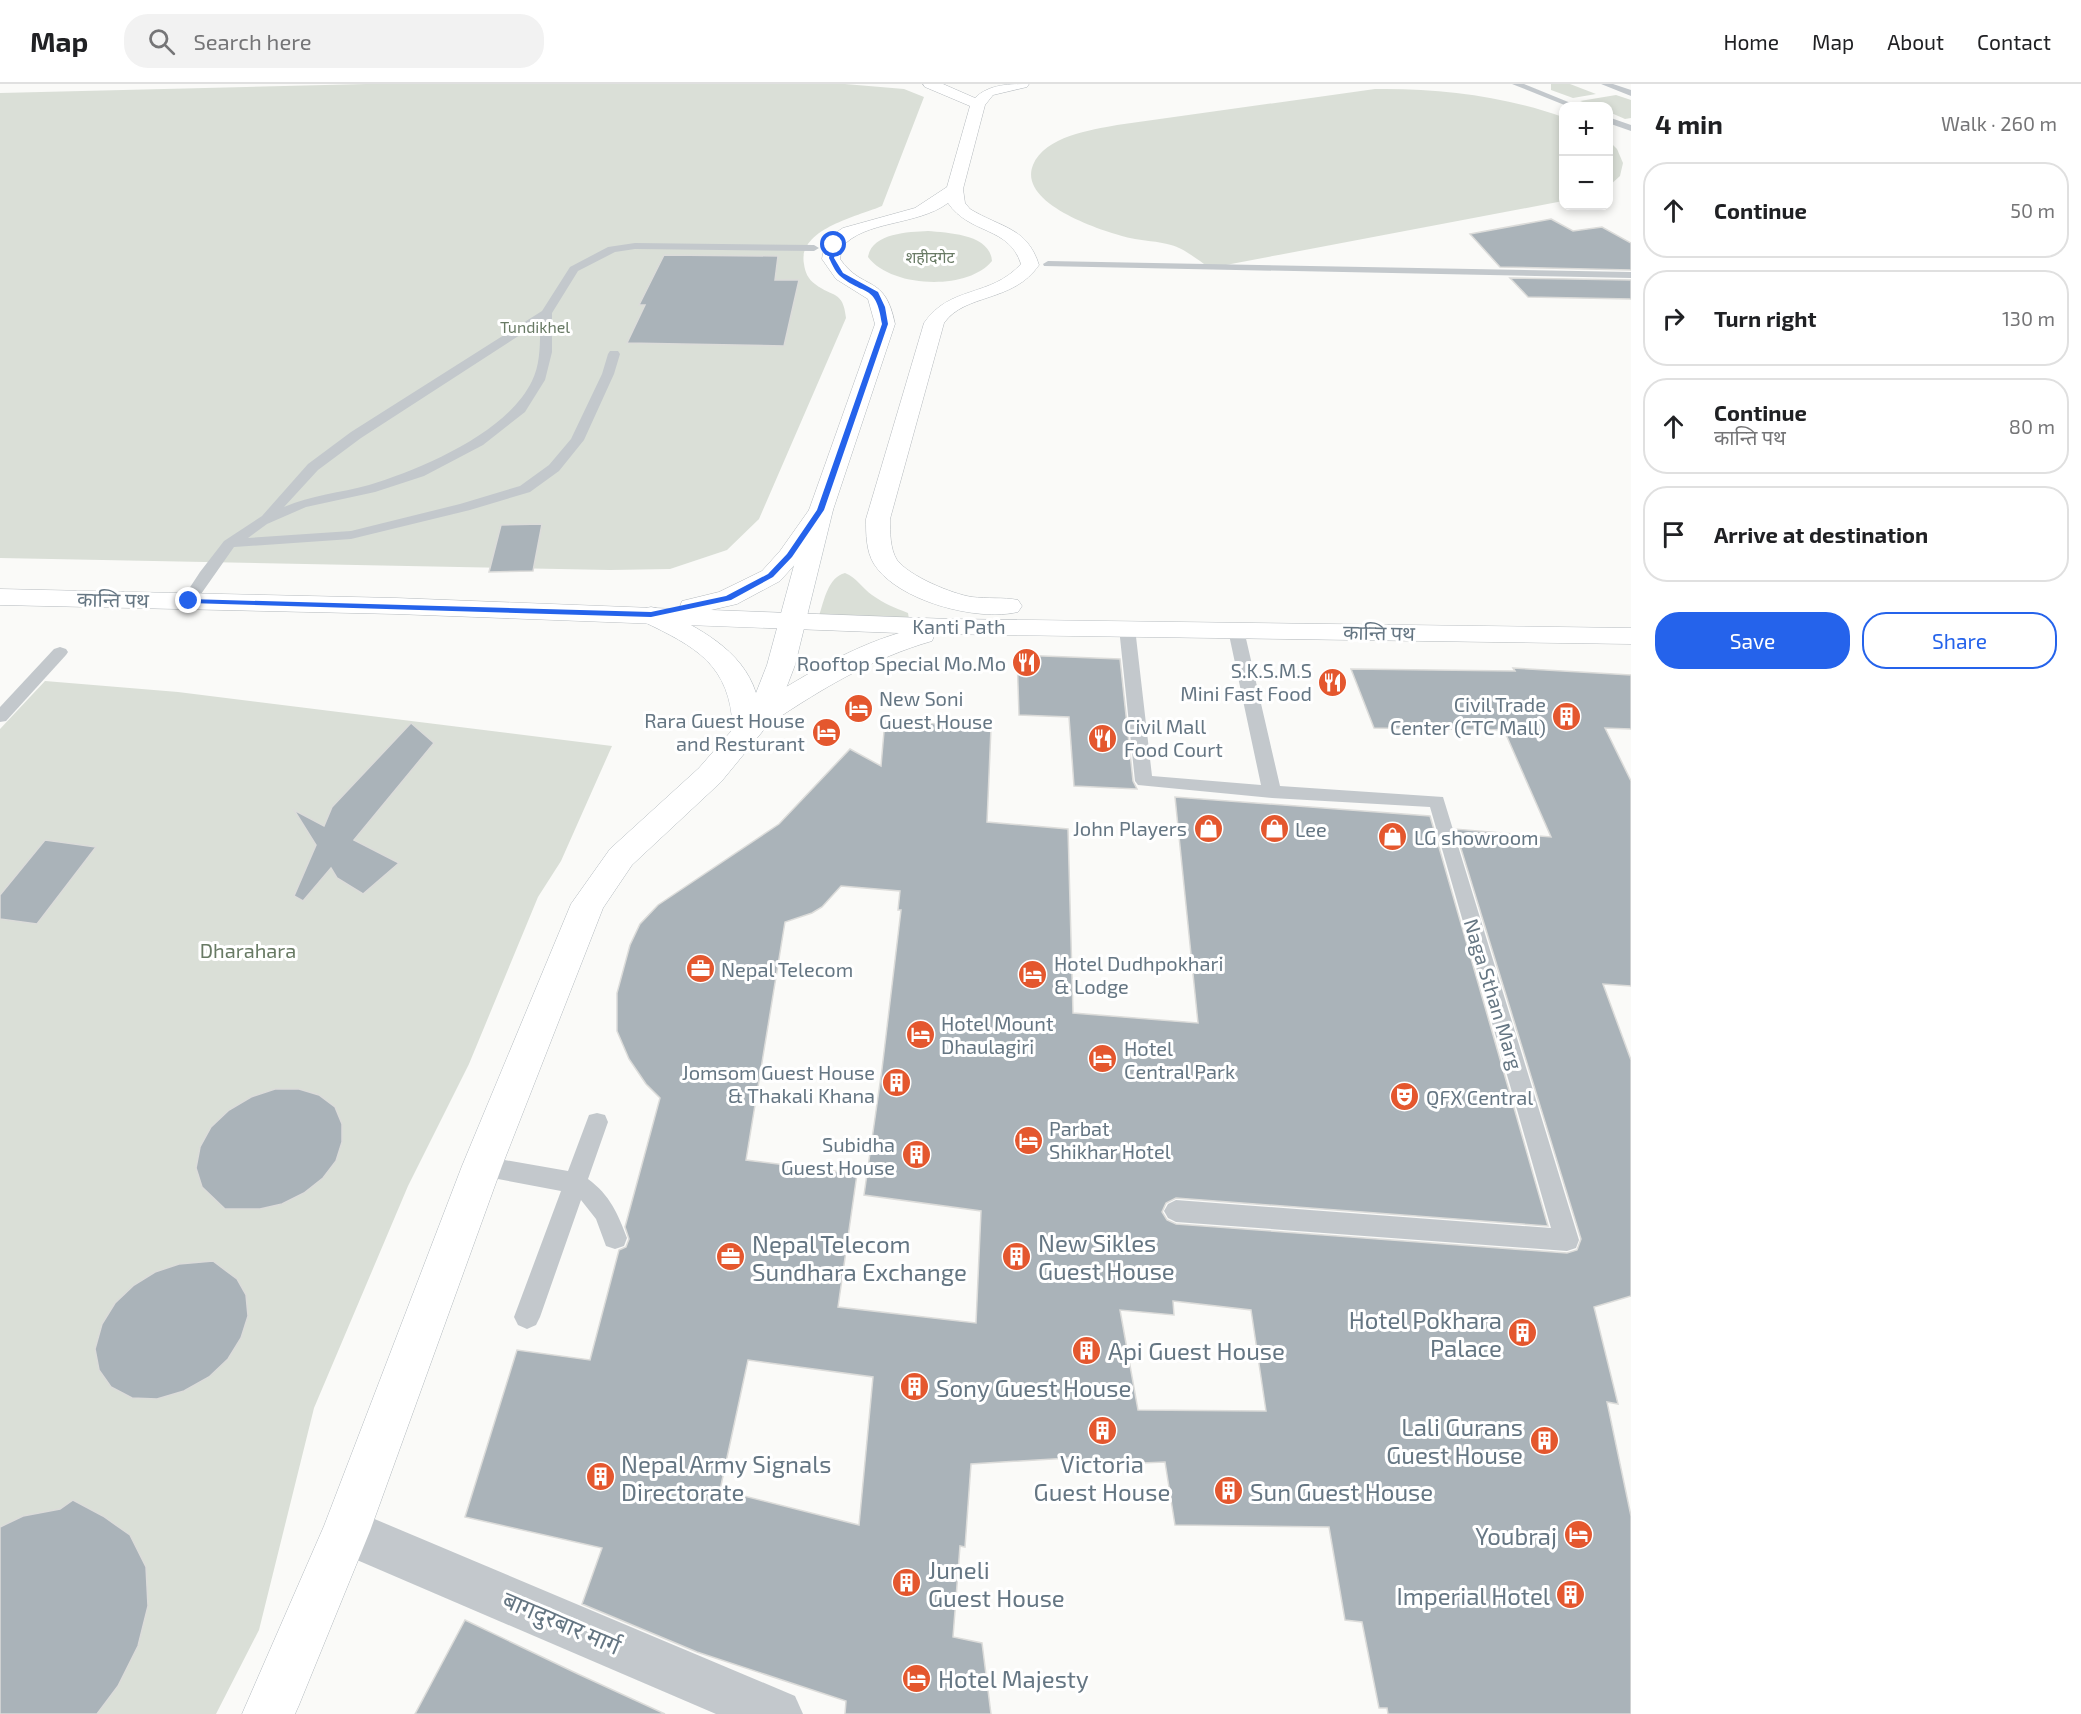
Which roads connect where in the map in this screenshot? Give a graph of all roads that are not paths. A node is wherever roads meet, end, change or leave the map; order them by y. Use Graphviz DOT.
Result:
graph roads {
  1 [pos="930,84"];
  2 [pos="1022,84"];
  3 [pos="1516,84"];
  4 [pos="1605,84"];
  5 [pos="1532,87"];
  6 [pos="1631,93"];
  7 [pos="1565,102"];
  8 [pos="978,104"];
  9 [pos="1613,122"];
  10 [pos="1630,128"];
  11 [pos="954,190"];
  12 [pos="814,248"];
  13 [pos="1048,264"];
  14 [pos="1631,275"];
  15 [pos="546,313"];
  16 [pos="614,354"];
  17 [pos="821,510"];
  18 [pos="262,521"];
  19 [pos="229,544"];
  20 [pos="0,597"];
  21 [pos="189,601"];
  22 [pos="651,615"];
  23 [pos="1631,618"];
  24 [pos="791,622"];
  25 [pos="950,627"];
  26 [pos="1127,628"];
  27 [pos="1236,630"];
  28 [pos="1631,636"];
  29 [pos="60,652"];
  30 [pos="0,717"];
  31 [pos="755,723"];
  32 [pos="1272,792"];
  33 [pos="597,1122"];
  34 [pos="482,1166"];
  35 [pos="575,1183"];
  36 [pos="1176,1211"];
  37 [pos="615,1238"];
  38 [pos="527,1317"];
  39 [pos="346,1531"];
  40 [pos="268,1714"];
  41 [pos="777,1714"];
  1 -- 8 [label="main road"];
  2 -- 8 [label="main road"];
  3 -- 5 [label="lane"];
  4 -- 6 [label="lane"];
  5 -- 7 [label="lane"];
  8 -- 11 [label="main road"];
  9 -- 10 [label="lane"];
  11 -- 17 [label="main road"];
  11 -- 23 [label="main road"];
  12 -- 15 [label="lane"];
  13 -- 14 [label="lane"];
  15 -- 18 [label="lane"];
  15 -- 18 [label="lane"];
  16 -- 19 [label="lane"];
  17 -- 22 [label="main road"];
  17 -- 24 [label="main road"];
  18 -- 19 [label="lane"];
  19 -- 21 [label="lane"];
  20 -- 21 [label="main road, कान्ति पथ"];
  21 -- 22 [label="main road, कान्ति पथ"];
  22 -- 24 [label="main road, कान्ति पथ"];
  22 -- 31 [label="main road"];
  24 -- 25 [label="main road, Kanti Path"];
  24 -- 31 [label="main road"];
  25 -- 26 [label="main road, Kanti Path"];
  25 -- 31 [label="main road"];
  26 -- 27 [label="main road, कान्ति पथ"];
  26 -- 32 [label="lane, Naga Sthan Marg"];
  27 -- 28 [label="main road, कान्ति पथ"];
  27 -- 32 [label="lane"];
  29 -- 30 [label="lane"];
  31 -- 34 [label="main road"];
  32 -- 36 [label="lane, Naga Sthan Marg"];
  33 -- 35 [label="lane"];
  34 -- 35 [label="lane"];
  34 -- 39 [label="main road"];
  35 -- 37 [label="lane"];
  35 -- 38 [label="lane"];
  39 -- 40 [label="main road"];
  39 -- 41 [label="street, बागदुरबार मार्ग"];
}
